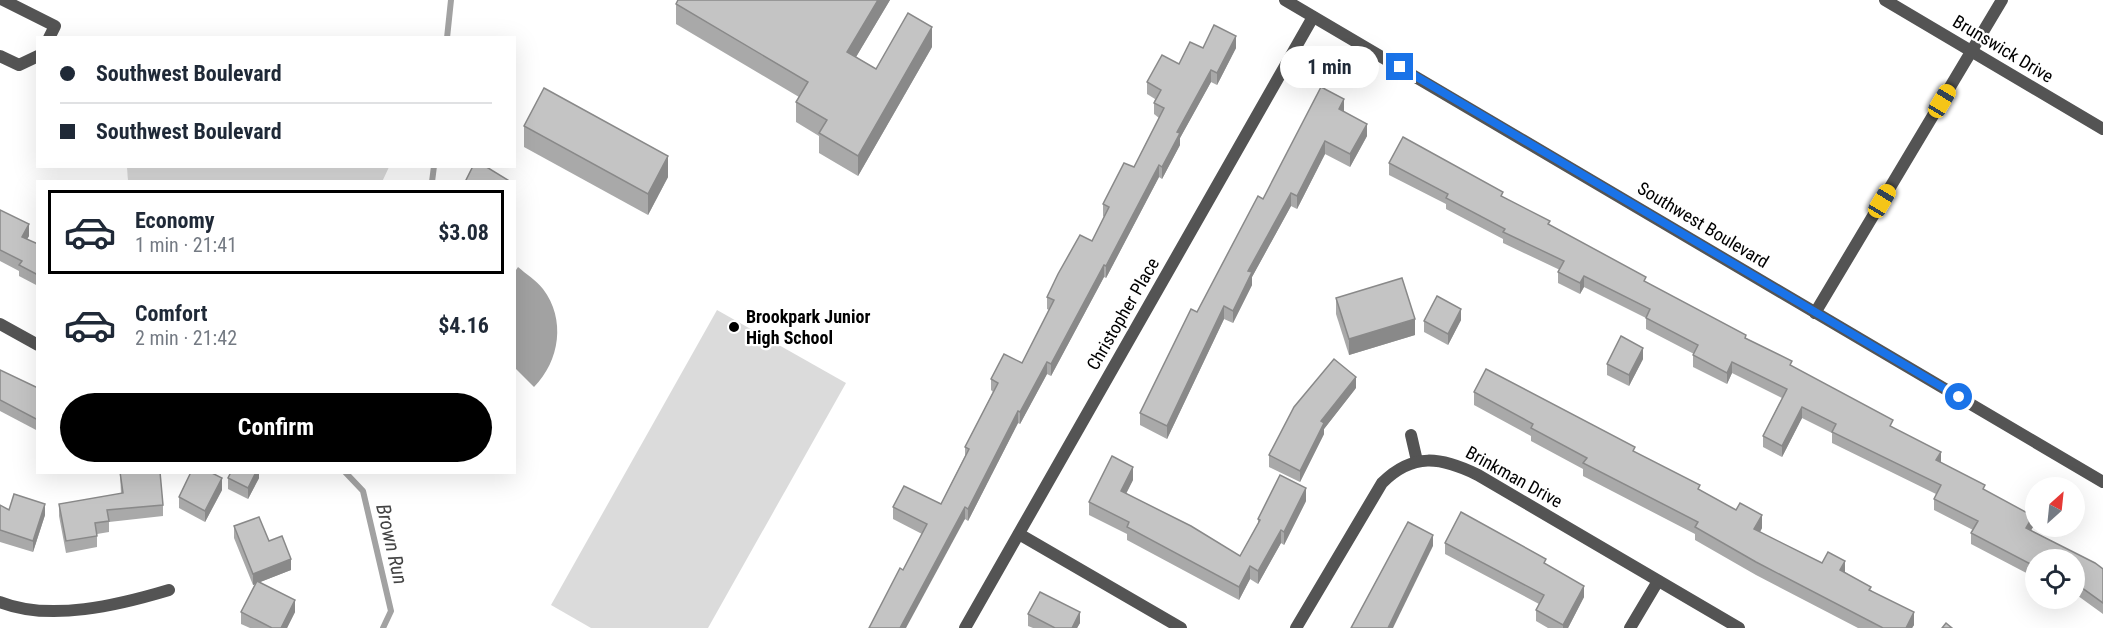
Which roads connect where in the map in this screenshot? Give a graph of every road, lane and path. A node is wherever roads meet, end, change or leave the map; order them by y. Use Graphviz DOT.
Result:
graph roads {
  1 [pos="3,0"];
  2 [pos="1285,0"];
  3 [pos="1885,0"];
  4 [pos="2002,0"];
  5 [pos="1312,17"];
  6 [pos="50,36"];
  7 [pos="1972,51"];
  8 [pos="0,56"];
  9 [pos="36,57"];
  10 [pos="2103,129"];
  11 [pos="1815,313"];
  12 [pos="0,324"];
  13 [pos="36,344"];
  14 [pos="1411,435"];
  15 [pos="1417,461"];
  16 [pos="2103,482"];
  17 [pos="1018,534"];
  18 [pos="1658,581"];
  19 [pos="169,590"];
  20 [pos="0,602"];
  21 [pos="965,628"];
  22 [pos="1181,628"];
  23 [pos="1296,628"];
  24 [pos="1630,628"];
  25 [pos="1739,628"];
  1 -- 6 [label="street"];
  2 -- 5 [label="street, Southwest Boulevard"];
  3 -- 7 [label="street, Brunswick Drive"];
  4 -- 7 [label="street"];
  5 -- 11 [label="street, Southwest Boulevard"];
  5 -- 17 [label="street, Christopher Place"];
  7 -- 10 [label="street, Brunswick Drive"];
  7 -- 11 [label="street"];
  8 -- 9 [label="street"];
  11 -- 16 [label="street, Southwest Boulevard"];
  12 -- 13 [label="street"];
  14 -- 15 [label="street"];
  15 -- 18 [label="street, Brinkman Drive"];
  15 -- 23 [label="street, Brinkman Drive"];
  17 -- 21 [label="street, Christopher Place"];
  17 -- 22 [label="street"];
  18 -- 24 [label="street"];
  18 -- 25 [label="street, Brinkman Drive"];
  19 -- 20 [label="street"];
}
